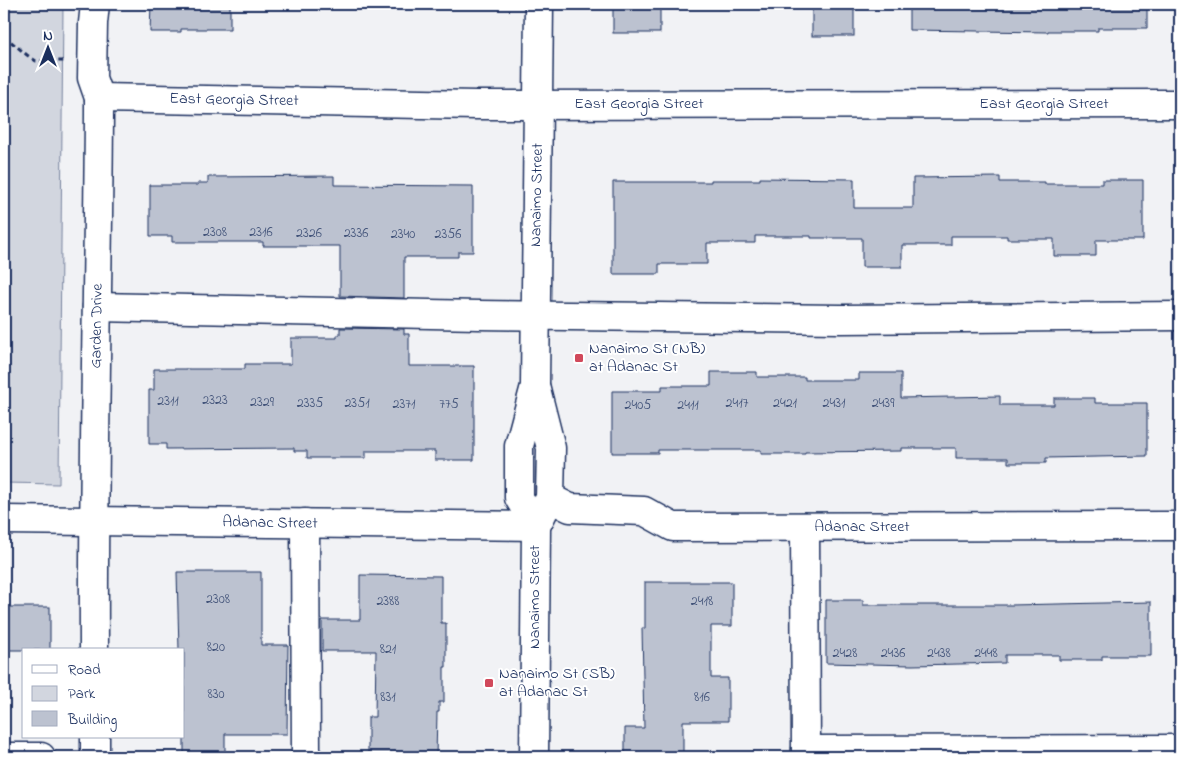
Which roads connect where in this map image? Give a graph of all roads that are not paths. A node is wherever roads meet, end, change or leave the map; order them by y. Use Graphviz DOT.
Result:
graph roads {
  1 [pos="95,4"];
  2 [pos="539,4"];
  3 [pos="98,98"];
  4 [pos="1180,104"];
  5 [pos="538,105"];
  6 [pos="98,307"];
  7 [pos="535,315"];
  8 [pos="1180,316"];
  9 [pos="535,386"];
  10 [pos="550,498"];
  11 [pos="4,520"];
  12 [pos="93,521"];
  13 [pos="305,523"];
  14 [pos="536,526"];
  15 [pos="1180,526"];
  16 [pos="805,528"];
  17 [pos="94,648"];
  18 [pos="95,738"];
  19 [pos="1180,749"];
  20 [pos="806,754"];
  21 [pos="4,757"];
  22 [pos="40,757"];
  23 [pos="95,757"];
  24 [pos="306,757"];
  25 [pos="534,757"];
  1 -- 3 [label="street, Garden Drive"];
  2 -- 5 [label="street, Nanaimo Street"];
  3 -- 5 [label="street, East Georgia Street"];
  3 -- 6 [label="street, Garden Drive"];
  4 -- 5 [label="street, East Georgia Street"];
  5 -- 7 [label="street, Nanaimo Street"];
  6 -- 7 [label="street"];
  6 -- 12 [label="street, Garden Drive"];
  7 -- 8 [label="street"];
  7 -- 9 [label="street, Nanaimo Street"];
  9 -- 10 [label="street, Nanaimo Street"];
  9 -- 14 [label="street, Nanaimo Street"];
  10 -- 14 [label="street, Nanaimo Street"];
  10 -- 16 [label="street, Adanac Street"];
  11 -- 12 [label="street, Adanac Street"];
  12 -- 13 [label="street, Adanac Street"];
  12 -- 17 [label="street, Garden Drive"];
  13 -- 14 [label="street, Adanac Street"];
  13 -- 24 [label="street"];
  14 -- 25 [label="street, Nanaimo Street"];
  15 -- 16 [label="street, Adanac Street"];
  16 -- 20 [label="street"];
  18 -- 23 [label="street"];
  19 -- 20 [label="street"];
  21 -- 22 [label="street"];
}
